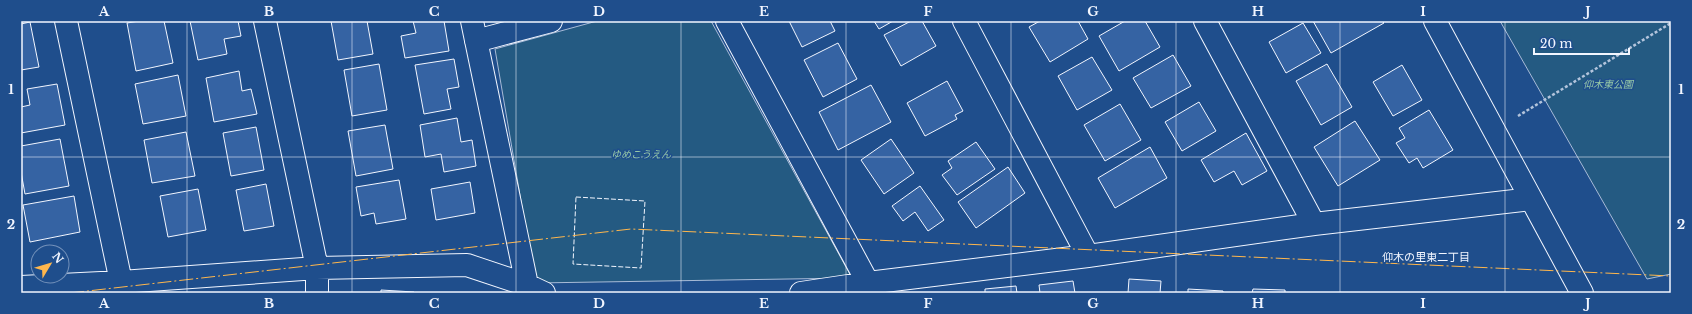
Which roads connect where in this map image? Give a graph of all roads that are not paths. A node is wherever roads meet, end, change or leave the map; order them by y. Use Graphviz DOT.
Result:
graph roads {
  1 [pos="66,21"];
  2 [pos="265,21"];
  3 [pos="550,21"];
  4 [pos="727,21"];
  5 [pos="964,21"];
  6 [pos="1205,21"];
  7 [pos="1435,21"];
  8 [pos="474,31"];
  9 [pos="1531,200"];
  10 [pos="1314,224"];
  11 [pos="1088,256"];
  12 [pos="317,268"];
  13 [pos="868,283"];
  14 [pos="21,287"];
  15 [pos="121,287"];
  16 [pos="532,290"];
  17 [pos="317,293"];
  18 [pos="801,293"];
  19 [pos="1582,293"];
  1 -- 15 [label="street"];
  2 -- 12 [label="street"];
  3 -- 8 [label="street"];
  4 -- 13 [label="street"];
  5 -- 11 [label="street"];
  6 -- 10 [label="street"];
  7 -- 9 [label="street"];
  8 -- 16 [label="street"];
  9 -- 10 [label="street"];
  9 -- 19 [label="street"];
  10 -- 11 [label="street"];
  11 -- 13 [label="street"];
  12 -- 15 [label="street"];
  12 -- 16 [label="street"];
  12 -- 17 [label="street"];
  13 -- 18 [label="street"];
  14 -- 15 [label="street"];
}
